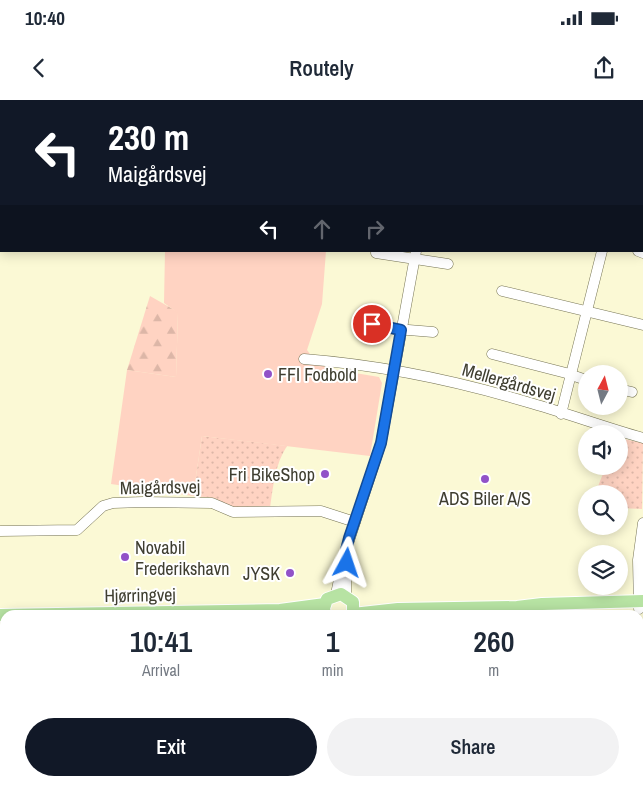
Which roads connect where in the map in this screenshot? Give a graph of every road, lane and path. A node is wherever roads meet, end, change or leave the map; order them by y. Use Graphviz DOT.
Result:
graph roads {
  1 [pos="602,252"];
  2 [pos="376,253"];
  3 [pos="416,255"];
  4 [pos="448,264"];
  5 [pos="502,290"];
  6 [pos="587,312"];
  7 [pos="366,324"];
  8 [pos="643,326"];
  9 [pos="401,330"];
  10 [pos="433,332"];
  11 [pos="492,354"];
  12 [pos="304,359"];
  13 [pos="394,370"];
  14 [pos="571,375"];
  15 [pos="578,377"];
  16 [pos="628,391"];
  17 [pos="632,392"];
  18 [pos="561,414"];
  19 [pos="643,438"];
  20 [pos="355,522"];
  21 [pos="643,523"];
  22 [pos="0,531"];
  23 [pos="348,604"];
  24 [pos="641,605"];
  25 [pos="324,610"];
  1 -- 6 [label="street"];
  2 -- 3 [label="street"];
  3 -- 4 [label="street"];
  3 -- 9 [label="street"];
  5 -- 6 [label="street"];
  6 -- 8 [label="street"];
  6 -- 14 [label="street"];
  7 -- 9 [label="street"];
  9 -- 10 [label="street"];
  9 -- 13 [label="street"];
  11 -- 14 [label="street"];
  12 -- 13 [label="street, Mellergårdsvej"];
  13 -- 18 [label="street, Mellergårdsvej"];
  13 -- 20 [label="street"];
  14 -- 15 [label="street"];
  14 -- 18 [label="street"];
  16 -- 17 [label="street"];
  18 -- 19 [label="street, Mellergårdsvej"];
  20 -- 22 [label="street, Maigårdsvej"];
  20 -- 23 [label="street"];
  21 -- 24 [label="street"];
  23 -- 24 [label="main road"];
  23 -- 25 [label="main road"];
}
